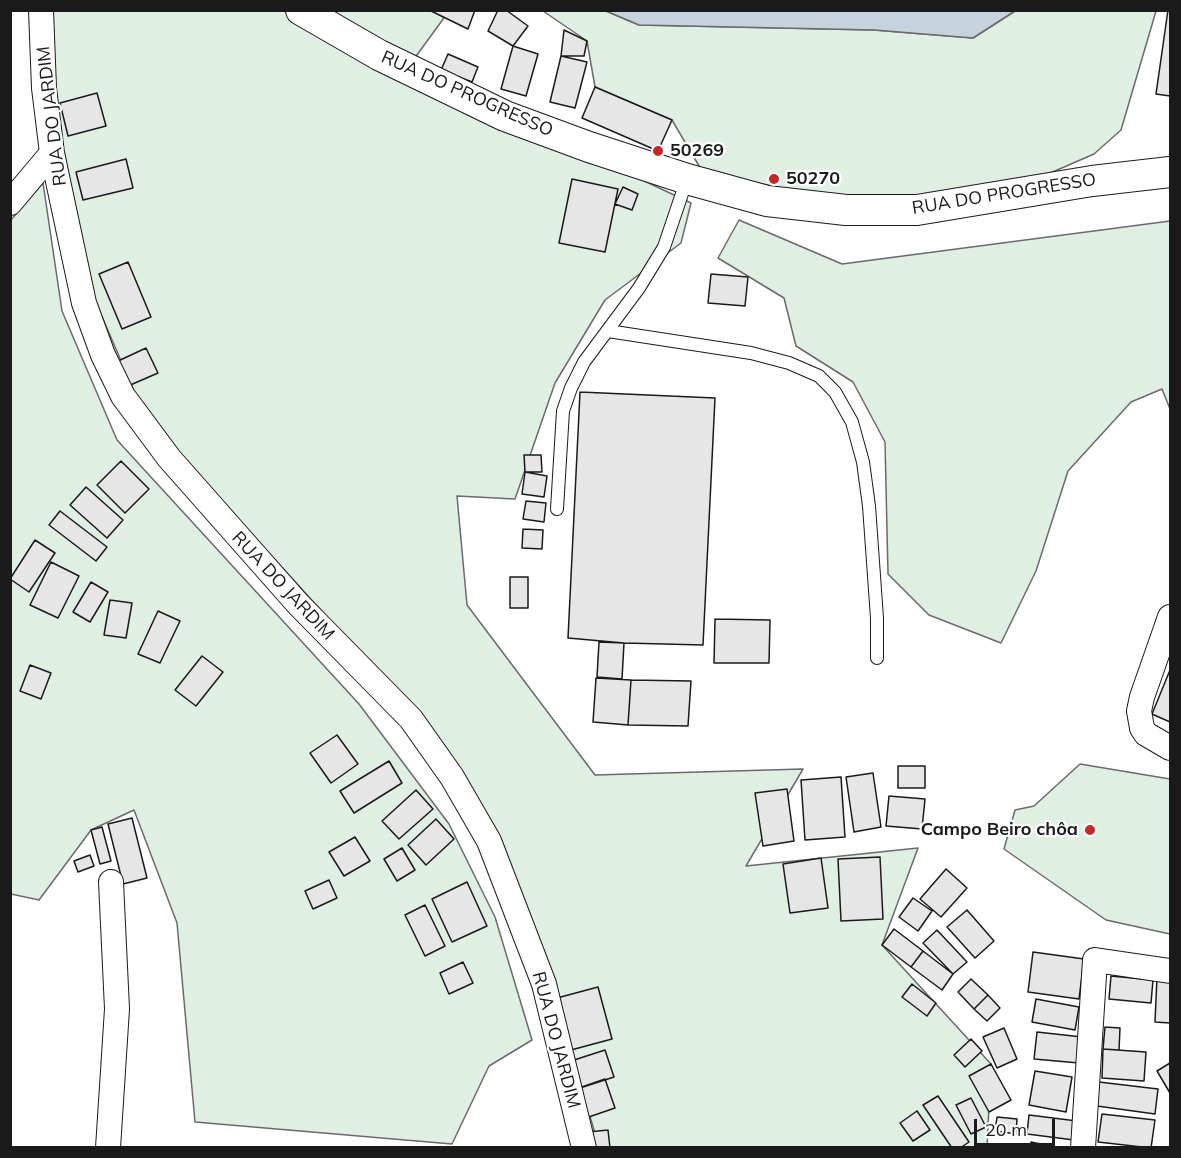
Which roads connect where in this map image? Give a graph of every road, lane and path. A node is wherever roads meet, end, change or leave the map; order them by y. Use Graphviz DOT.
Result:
graph roads {
  1 [pos="41,10"];
  2 [pos="301,10"];
  3 [pos="52,153"];
  4 [pos="1170,172"];
  5 [pos="687,179"];
  6 [pos="10,203"];
  7 [pos="608,331"];
  8 [pos="557,509"];
  9 [pos="1170,617"];
  10 [pos="877,658"];
  11 [pos="1170,748"];
  12 [pos="111,882"];
  13 [pos="1170,971"];
  14 [pos="582,1146"];
  15 [pos="108,1148"];
  16 [pos="1083,1148"];
  1 -- 3 [label="street, RUA DO JARDIM"];
  2 -- 5 [label="street, RUA DO PROGRESSO"];
  3 -- 6 [label="street"];
  3 -- 14 [label="street, RUA DO JARDIM"];
  4 -- 5 [label="street, RUA DO PROGRESSO"];
  5 -- 7 [label="lane"];
  7 -- 8 [label="lane"];
  7 -- 10 [label="lane"];
  9 -- 11 [label="street"];
  12 -- 15 [label="street"];
  13 -- 16 [label="street"];
}
